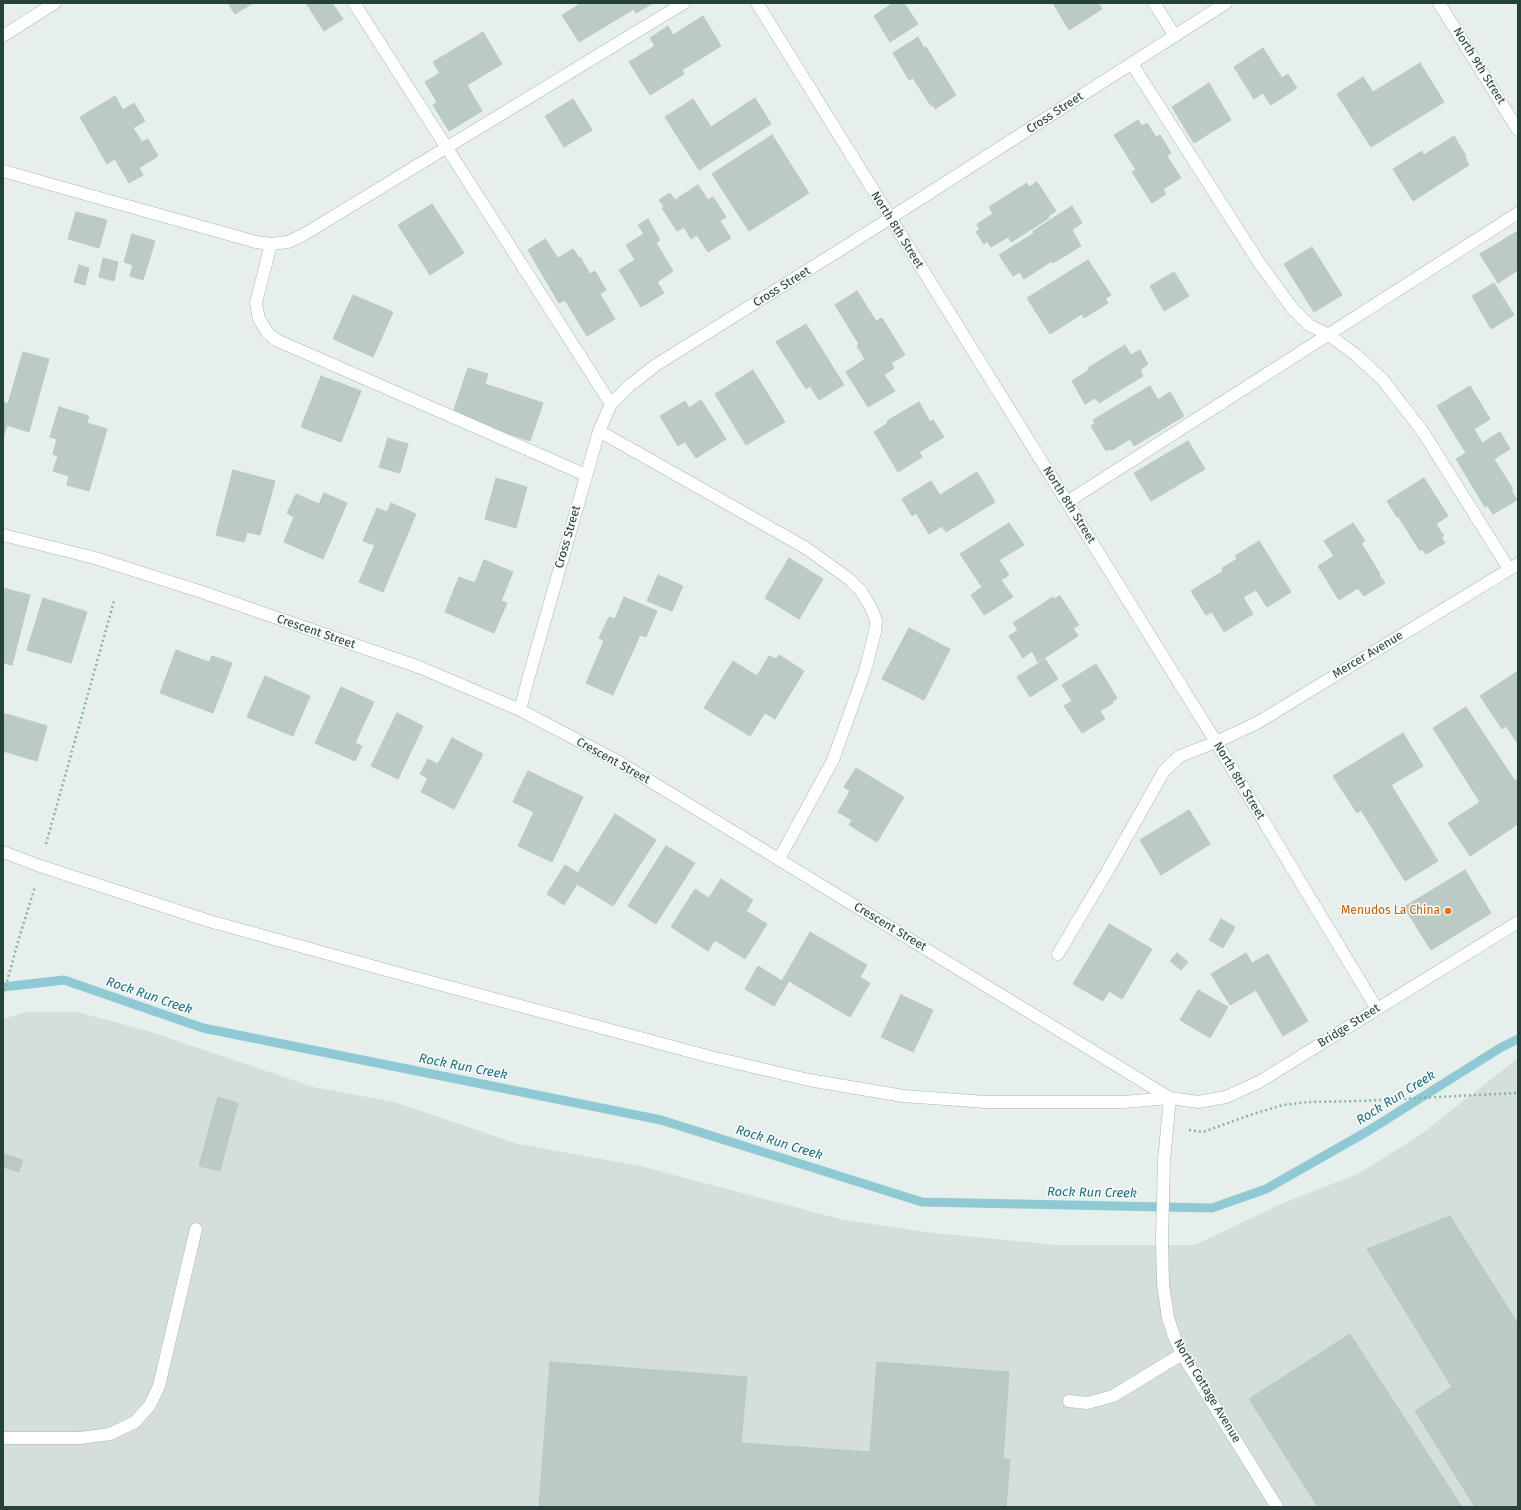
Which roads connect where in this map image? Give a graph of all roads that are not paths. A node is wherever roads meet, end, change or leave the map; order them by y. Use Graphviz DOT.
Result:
graph roads {
  1 [pos="55,3"];
  2 [pos="354,3"];
  3 [pos="684,3"];
  4 [pos="757,3"];
  5 [pos="1154,3"];
  6 [pos="1226,3"];
  7 [pos="1439,3"];
  8 [pos="3,36"];
  9 [pos="1175,36"];
  10 [pos="1132,64"];
  11 [pos="1518,130"];
  12 [pos="447,148"];
  13 [pos="3,171"];
  14 [pos="1518,213"];
  15 [pos="890,219"];
  16 [pos="271,244"];
  17 [pos="1329,335"];
  18 [pos="611,404"];
  19 [pos="599,431"];
  20 [pos="586,474"];
  21 [pos="1067,502"];
  22 [pos="3,535"];
  23 [pos="1514,566"];
  24 [pos="520,710"];
  25 [pos="1216,742"];
  26 [pos="3,852"];
  27 [pos="779,859"];
  28 [pos="1518,922"];
  29 [pos="1058,954"];
  30 [pos="1377,1009"];
  31 [pos="1170,1098"];
  32 [pos="196,1229"];
  33 [pos="1182,1354"];
  34 [pos="1069,1401"];
  35 [pos="3,1438"];
  36 [pos="1277,1507"];
  1 -- 8 [label="street"];
  2 -- 12 [label="street"];
  3 -- 12 [label="street"];
  4 -- 15 [label="street, North 8th Street"];
  5 -- 9 [label="street"];
  6 -- 9 [label="street, Cross Street"];
  7 -- 11 [label="street, North 9th Street"];
  9 -- 10 [label="street, Cross Street"];
  10 -- 15 [label="street, Cross Street"];
  10 -- 17 [label="street"];
  12 -- 16 [label="street"];
  12 -- 18 [label="street"];
  13 -- 16 [label="street"];
  14 -- 17 [label="street"];
  15 -- 18 [label="street, Cross Street"];
  15 -- 21 [label="street, North 8th Street"];
  16 -- 20 [label="street"];
  17 -- 21 [label="street"];
  17 -- 23 [label="street"];
  18 -- 19 [label="street, Cross Street"];
  19 -- 20 [label="street, Cross Street"];
  19 -- 27 [label="street"];
  20 -- 24 [label="street, Cross Street"];
  21 -- 25 [label="street, North 8th Street"];
  22 -- 24 [label="street, Crescent Street"];
  23 -- 25 [label="street, Mercer Avenue"];
  24 -- 27 [label="street, Crescent Street"];
  25 -- 29 [label="street, Mercer Avenue"];
  25 -- 30 [label="street, North 8th Street"];
  26 -- 31 [label="street"];
  27 -- 31 [label="street, Crescent Street"];
  28 -- 30 [label="street, Bridge Street"];
  30 -- 31 [label="street, Bridge Street"];
  31 -- 33 [label="street, North Cottage Avenue"];
  32 -- 35 [label="street"];
  33 -- 34 [label="street"];
  33 -- 36 [label="street, North Cottage Avenue"];
}
